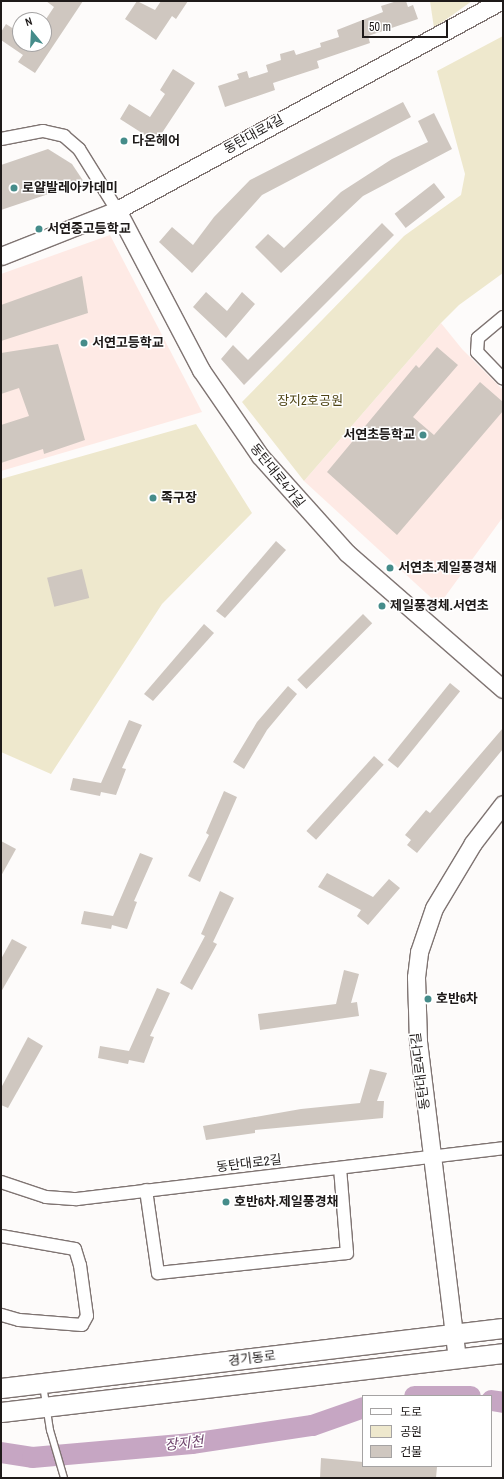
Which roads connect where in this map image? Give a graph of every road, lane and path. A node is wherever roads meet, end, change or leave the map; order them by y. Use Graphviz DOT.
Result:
graph roads {
  1 [pos="501,1"];
  2 [pos="1,139"];
  3 [pos="117,210"];
  4 [pos="1,256"];
  5 [pos="503,317"];
  6 [pos="503,379"];
  7 [pos="503,689"];
  8 [pos="503,804"];
  9 [pos="503,1148"];
  10 [pos="432,1157"];
  11 [pos="340,1168"];
  12 [pos="1,1182"];
  13 [pos="146,1190"];
  14 [pos="1,1236"];
  15 [pos="1,1315"];
  16 [pos="503,1328"];
  17 [pos="454,1335"];
  18 [pos="503,1353"];
  19 [pos="457,1359"];
  20 [pos="43,1384"];
  21 [pos="1,1388"];
  22 [pos="46,1406"];
  23 [pos="1,1412"];
  24 [pos="63,1476"];
  1 -- 3 [label="street, 동탄대로4길"];
  2 -- 3 [label="street"];
  3 -- 4 [label="street, 동탄대로4길"];
  3 -- 7 [label="street, 동탄대로4가길"];
  5 -- 6 [label="street"];
  8 -- 10 [label="street, 동탄대로4다길"];
  9 -- 10 [label="street, 동탄대로2길"];
  10 -- 11 [label="street, 동탄대로2길"];
  10 -- 17 [label="street, 동탄대로4다길"];
  11 -- 13 [label="street, 동탄대로2길"];
  11 -- 13 [label="street"];
  12 -- 13 [label="street, 동탄대로2길"];
  14 -- 15 [label="street"];
  16 -- 17 [label="main road, 경기동로"];
  17 -- 19 [label="street, 동탄대로4다길"];
  17 -- 20 [label="main road, 경기동로"];
  18 -- 19 [label="main road, 경기동로"];
  19 -- 22 [label="main road, 경기동로"];
  20 -- 21 [label="main road, 경기동로"];
  20 -- 22 [label="lane"];
  22 -- 23 [label="main road, 경기동로"];
  22 -- 24 [label="lane"];
}
